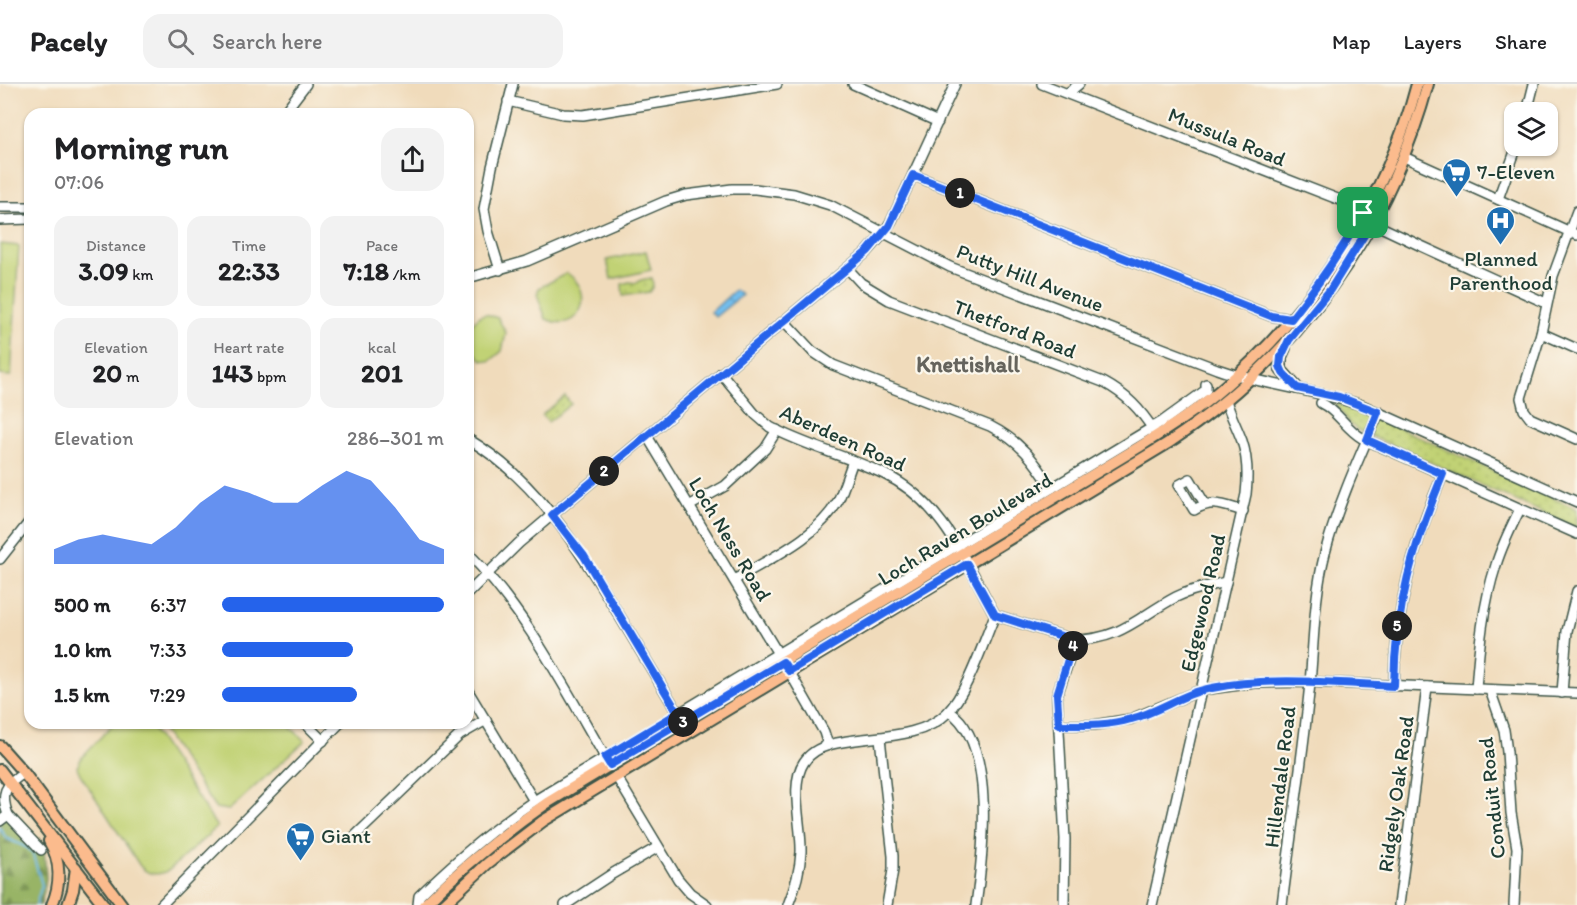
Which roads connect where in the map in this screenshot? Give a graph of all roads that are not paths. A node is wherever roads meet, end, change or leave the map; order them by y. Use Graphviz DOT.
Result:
graph roads {
  1 [pos="306,84"];
  2 [pos="513,84"];
  3 [pos="777,84"];
  4 [pos="853,84"];
  5 [pos="955,84"];
  6 [pos="1042,84"];
  7 [pos="1079,84"];
  8 [pos="1428,84"];
  9 [pos="1534,84"];
  10 [pos="1413,85"];
  11 [pos="1068,93"];
  12 [pos="508,101"];
  13 [pos="1530,102"];
  14 [pos="288,108"];
  15 [pos="938,122"];
  16 [pos="1513,156"];
  17 [pos="1404,157"];
  18 [pos="913,175"];
  19 [pos="1498,199"];
  20 [pos="0,207"];
  21 [pos="24,207"];
  22 [pos="1577,211"];
  23 [pos="1363,213"];
  24 [pos="24,219"];
  25 [pos="0,220"];
  26 [pos="1373,221"];
  27 [pos="884,233"];
  28 [pos="1573,233"];
  29 [pos="848,269"];
  30 [pos="500,270"];
  31 [pos="474,276"];
  32 [pos="1546,303"];
  33 [pos="1271,316"];
  34 [pos="1291,319"];
  35 [pos="785,322"];
  36 [pos="1541,333"];
  37 [pos="1278,335"];
  38 [pos="1289,340"];
  39 [pos="1577,349"];
  40 [pos="721,374"];
  41 [pos="1237,376"];
  42 [pos="1250,380"];
  43 [pos="1206,384"];
  44 [pos="1297,388"];
  45 [pos="1226,400"];
  46 [pos="1321,403"];
  47 [pos="1217,408"];
  48 [pos="1378,412"];
  49 [pos="1230,416"];
  50 [pos="777,430"];
  51 [pos="1155,431"];
  52 [pos="646,436"];
  53 [pos="1577,439"];
  54 [pos="1367,440"];
  55 [pos="474,443"];
  56 [pos="853,461"];
  57 [pos="1443,474"];
  58 [pos="1052,488"];
  59 [pos="1577,502"];
  60 [pos="1205,504"];
  61 [pos="689,506"];
  62 [pos="1520,508"];
  63 [pos="1243,511"];
  64 [pos="552,515"];
  65 [pos="24,529"];
  66 [pos="1577,534"];
  67 [pos="962,555"];
  68 [pos="0,559"];
  69 [pos="474,559"];
  70 [pos="488,573"];
  71 [pos="734,580"];
  72 [pos="1226,582"];
  73 [pos="474,587"];
  74 [pos="1577,591"];
  75 [pos="995,615"];
  76 [pos="1074,640"];
  77 [pos="783,662"];
  78 [pos="1310,682"];
  79 [pos="1394,686"];
  80 [pos="1427,687"];
  81 [pos="1476,689"];
  82 [pos="1201,690"];
  83 [pos="1491,690"];
  84 [pos="1562,693"];
  85 [pos="1577,693"];
  86 [pos="474,701"];
  87 [pos="949,711"];
  88 [pos="678,713"];
  89 [pos="486,720"];
  90 [pos="1059,725"];
  91 [pos="474,727"];
  92 [pos="311,729"];
  93 [pos="334,729"];
  94 [pos="470,729"];
  95 [pos="880,738"];
  96 [pos="323,741"];
  97 [pos="828,744"];
  98 [pos="0,746"];
  99 [pos="607,761"];
  100 [pos="0,770"];
  101 [pos="24,774"];
  102 [pos="616,776"];
  103 [pos="10,782"];
  104 [pos="534,801"];
  105 [pos="36,814"];
  106 [pos="4,818"];
  107 [pos="353,838"];
  108 [pos="74,842"];
  109 [pos="658,848"];
  110 [pos="40,849"];
  111 [pos="77,870"];
  112 [pos="578,896"];
  113 [pos="52,905"];
  114 [pos="68,905"];
  115 [pos="104,905"];
  116 [pos="122,905"];
  117 [pos="161,905"];
  118 [pos="418,905"];
  119 [pos="424,905"];
  120 [pos="443,905"];
  121 [pos="565,905"];
  122 [pos="585,905"];
  123 [pos="706,905"];
  124 [pos="788,905"];
  125 [pos="887,905"];
  126 [pos="976,905"];
  127 [pos="1064,905"];
  128 [pos="1152,905"];
  129 [pos="1282,905"];
  130 [pos="1399,905"];
  131 [pos="1514,905"];
  1 -- 14 [label="street"];
  2 -- 12 [label="street"];
  3 -- 12 [label="street"];
  4 -- 15 [label="street"];
  5 -- 15 [label="street"];
  6 -- 11 [label="street, Mussula Road"];
  7 -- 11 [label="street"];
  8 -- 17 [label="main road, Loch Raven Boulevard"];
  9 -- 13 [label="street"];
  10 -- 23 [label="main road, Loch Raven Boulevard"];
  11 -- 23 [label="street, Mussula Road"];
  12 -- 30 [label="street"];
  15 -- 18 [label="street"];
  16 -- 19 [label="street"];
  17 -- 19 [label="street"];
  17 -- 26 [label="main road, Loch Raven Boulevard"];
  18 -- 27 [label="street"];
  18 -- 33 [label="street"];
  19 -- 28 [label="street"];
  20 -- 21 [label="street"];
  22 -- 28 [label="street"];
  23 -- 26 [label="main road"];
  23 -- 34 [label="main road, Loch Raven Boulevard"];
  24 -- 25 [label="street"];
  26 -- 32 [label="street"];
  26 -- 38 [label="main road, Loch Raven Boulevard"];
  27 -- 29 [label="street"];
  27 -- 30 [label="street, Putty Hill Avenue"];
  27 -- 41 [label="street, Putty Hill Avenue"];
  28 -- 32 [label="street"];
  29 -- 35 [label="street"];
  29 -- 51 [label="street, Thetford Road"];
  30 -- 31 [label="street, Putty Hill Avenue"];
  32 -- 36 [label="street"];
  33 -- 34 [label="street"];
  33 -- 37 [label="street"];
  34 -- 37 [label="main road, Loch Raven Boulevard"];
  35 -- 40 [label="street"];
  35 -- 58 [label="street"];
  36 -- 39 [label="street"];
  36 -- 53 [label="street"];
  37 -- 41 [label="main road, Loch Raven Boulevard"];
  38 -- 42 [label="main road, Loch Raven Boulevard"];
  38 -- 44 [label="main road"];
  40 -- 50 [label="street, Aberdeen Road"];
  40 -- 52 [label="street"];
  41 -- 42 [label="street, Putty Hill Avenue"];
  41 -- 51 [label="main road, Loch Raven Boulevard"];
  42 -- 44 [label="street, Putty Hill Avenue"];
  42 -- 45 [label="main road, Loch Raven Boulevard"];
  43 -- 51 [label="street, Loch Raven Boulevard"];
  44 -- 48 [label="street, Putty Hill Avenue"];
  45 -- 47 [label="main road, Loch Raven Boulevard"];
  45 -- 49 [label="street, Edgewood Road"];
  46 -- 54 [label="street"];
  47 -- 49 [label="street"];
  47 -- 67 [label="main road, Loch Raven Boulevard"];
  48 -- 54 [label="street, Hillendale Road"];
  48 -- 59 [label="street, Putty Hill Avenue"];
  49 -- 63 [label="street, Edgewood Road"];
  50 -- 56 [label="street, Aberdeen Road"];
  50 -- 61 [label="street"];
  51 -- 58 [label="street, Loch Raven Boulevard"];
  51 -- 67 [label="main road, Loch Raven Boulevard"];
  52 -- 61 [label="street, Loch Ness Road"];
  52 -- 64 [label="street"];
  54 -- 57 [label="street"];
  54 -- 78 [label="street, Hillendale Road"];
  55 -- 64 [label="street"];
  56 -- 67 [label="street, Aberdeen Road"];
  56 -- 71 [label="street"];
  57 -- 62 [label="street"];
  57 -- 79 [label="street, Ridgely Oak Road"];
  58 -- 67 [label="street, Loch Raven Boulevard"];
  60 -- 63 [label="street"];
  61 -- 71 [label="street, Loch Ness Road"];
  62 -- 66 [label="street"];
  62 -- 81 [label="street"];
  63 -- 72 [label="street, Edgewood Road"];
  64 -- 70 [label="street"];
  64 -- 88 [label="street"];
  65 -- 68 [label="street"];
  67 -- 75 [label="street, Aberdeen Road"];
  67 -- 77 [label="main road, Loch Raven Boulevard"];
  67 -- 77 [label="street, Loch Raven Boulevard"];
  69 -- 70 [label="street"];
  70 -- 73 [label="street"];
  70 -- 99 [label="street"];
  71 -- 77 [label="street, Loch Ness Road"];
  72 -- 76 [label="street"];
  72 -- 82 [label="street, Edgewood Road"];
  74 -- 84 [label="street"];
  75 -- 76 [label="street"];
  75 -- 87 [label="street"];
  76 -- 90 [label="street"];
  77 -- 88 [label="street, Loch Raven Boulevard"];
  77 -- 97 [label="street, Loch Ness Road"];
  77 -- 99 [label="main road, Loch Raven Boulevard"];
  77 -- 102 [label="main road, Loch Raven Boulevard"];
  78 -- 79 [label="street"];
  78 -- 82 [label="street"];
  78 -- 129 [label="street, Hillendale Road"];
  79 -- 80 [label="street"];
  80 -- 81 [label="street"];
  80 -- 130 [label="street, Ridgely Oak Road"];
  81 -- 83 [label="street"];
  82 -- 90 [label="street"];
  82 -- 128 [label="street, Edgewood Road"];
  83 -- 84 [label="street"];
  83 -- 131 [label="street, Conduit Road"];
  84 -- 85 [label="street"];
  86 -- 89 [label="street"];
  87 -- 95 [label="street"];
  87 -- 126 [label="street"];
  88 -- 99 [label="street, Loch Raven Boulevard"];
  89 -- 91 [label="street"];
  89 -- 104 [label="street"];
  90 -- 127 [label="street"];
  92 -- 96 [label="street"];
  93 -- 96 [label="street"];
  94 -- 107 [label="street"];
  95 -- 97 [label="street"];
  95 -- 125 [label="street"];
  96 -- 117 [label="street"];
  97 -- 124 [label="street"];
  98 -- 101 [label="main road"];
  99 -- 102 [label="main road"];
  99 -- 104 [label="street, Loch Raven Boulevard"];
  99 -- 119 [label="main road, Loch Raven Boulevard"];
  100 -- 103 [label="main road"];
  101 -- 103 [label="street"];
  101 -- 108 [label="main road"];
  102 -- 109 [label="street"];
  102 -- 120 [label="main road, Loch Raven Boulevard"];
  103 -- 105 [label="main road"];
  103 -- 106 [label="street"];
  104 -- 118 [label="street, Loch Raven Boulevard"];
  105 -- 111 [label="main road"];
  105 -- 113 [label="main road"];
  106 -- 110 [label="street"];
  108 -- 111 [label="main road"];
  108 -- 116 [label="main road"];
  109 -- 112 [label="street"];
  109 -- 123 [label="street"];
  111 -- 114 [label="main road"];
  111 -- 115 [label="main road"];
  112 -- 121 [label="street"];
  112 -- 122 [label="street"];
}
